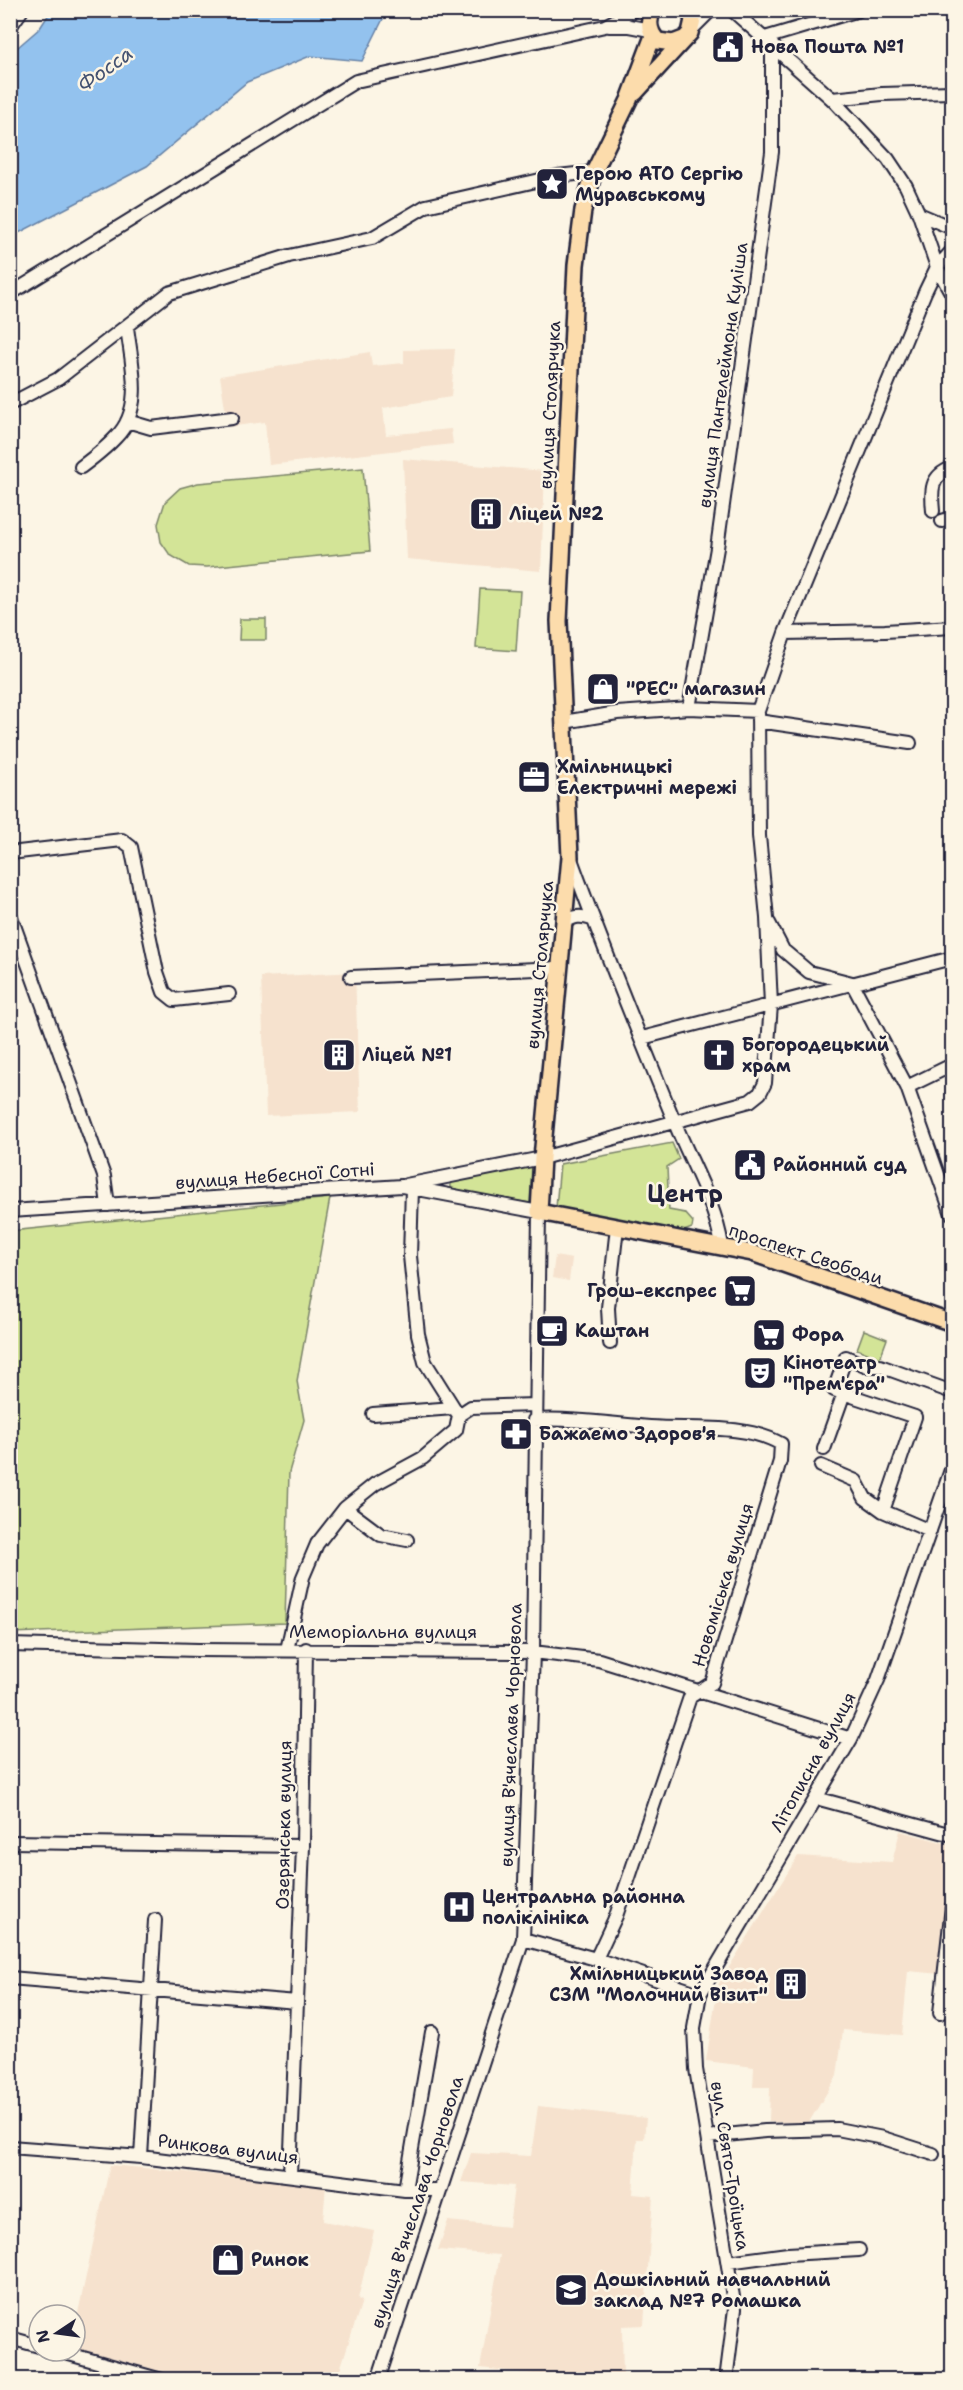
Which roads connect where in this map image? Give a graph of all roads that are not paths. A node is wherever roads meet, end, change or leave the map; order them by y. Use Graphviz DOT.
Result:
graph roads {
  1 [pos="22,10"];
  2 [pos="634,10"];
  3 [pos="653,10"];
  4 [pos="689,10"];
  5 [pos="711,10"];
  6 [pos="732,10"];
  7 [pos="859,10"];
  8 [pos="605,26"];
  9 [pos="10,27"];
  10 [pos="651,33"];
  11 [pos="689,34"];
  12 [pos="769,41"];
  13 [pos="952,92"];
  14 [pos="832,99"];
  15 [pos="629,100"];
  16 [pos="594,172"];
  17 [pos="919,214"];
  18 [pos="952,228"];
  19 [pos="952,250"];
  20 [pos="937,267"];
  21 [pos="10,294"];
  22 [pos="952,294"];
  23 [pos="127,327"];
  24 [pos="10,404"];
  25 [pos="232,418"];
  26 [pos="127,421"];
  27 [pos="81,468"];
  28 [pos="952,468"];
  29 [pos="933,511"];
  30 [pos="952,627"];
  31 [pos="785,633"];
  32 [pos="689,708"];
  33 [pos="758,716"];
  34 [pos="564,722"];
  35 [pos="910,743"];
  36 [pos="10,853"];
  37 [pos="570,857"];
  38 [pos="10,914"];
  39 [pos="767,918"];
  40 [pos="592,919"];
  41 [pos="564,923"];
  42 [pos="952,958"];
  43 [pos="560,968"];
  44 [pos="351,977"];
  45 [pos="852,983"];
  46 [pos="229,994"];
  47 [pos="771,1005"];
  48 [pos="642,1038"];
  49 [pos="952,1065"];
  50 [pos="907,1087"];
  51 [pos="675,1123"];
  52 [pos="542,1158"];
  53 [pos="407,1187"];
  54 [pos="108,1206"];
  55 [pos="10,1211"];
  56 [pos="539,1212"];
  57 [pos="952,1215"];
  58 [pos="617,1227"];
  59 [pos="722,1246"];
  60 [pos="952,1323"];
  61 [pos="610,1343"];
  62 [pos="952,1392"];
  63 [pos="844,1393"];
  64 [pos="535,1405"];
  65 [pos="457,1412"];
  66 [pos="373,1414"];
  67 [pos="534,1420"];
  68 [pos="824,1449"];
  69 [pos="820,1466"];
  70 [pos="952,1467"];
  71 [pos="345,1508"];
  72 [pos="883,1511"];
  73 [pos="930,1531"];
  74 [pos="407,1540"];
  75 [pos="10,1646"];
  76 [pos="306,1649"];
  77 [pos="287,1650"];
  78 [pos="532,1652"];
  79 [pos="700,1691"];
  80 [pos="851,1739"];
  81 [pos="816,1798"];
  82 [pos="952,1835"];
  83 [pos="10,1842"];
  84 [pos="303,1846"];
  85 [pos="952,1906"];
  86 [pos="155,1920"];
  87 [pos="523,1939"];
  88 [pos="597,1959"];
  89 [pos="10,1978"];
  90 [pos="150,1991"];
  91 [pos="700,1994"];
  92 [pos="297,2002"];
  93 [pos="940,2013"];
  94 [pos="432,2032"];
  95 [pos="707,2136"];
  96 [pos="10,2147"];
  97 [pos="933,2154"];
  98 [pos="141,2157"];
  99 [pos="290,2175"];
  100 [pos="405,2190"];
  101 [pos="440,2190"];
  102 [pos="859,2250"];
  103 [pos="728,2262"];
  104 [pos="10,2338"];
  105 [pos="27,2343"];
  106 [pos="87,2359"];
  107 [pos="162,2379"];
  108 [pos="378,2379"];
  109 [pos="726,2379"];
  1 -- 9 [label="street"];
  2 -- 8 [label="street"];
  3 -- 10 [label="main road"];
  4 -- 11 [label="main road"];
  5 -- 11 [label="street"];
  6 -- 12 [label="street"];
  7 -- 12 [label="street"];
  8 -- 10 [label="street"];
  8 -- 21 [label="street"];
  10 -- 11 [label="main road"];
  10 -- 15 [label="main road"];
  11 -- 15 [label="main road"];
  12 -- 14 [label="street"];
  12 -- 32 [label="street, вулиця Пантелеймона Куліша"];
  13 -- 14 [label="street"];
  14 -- 17 [label="street"];
  15 -- 16 [label="main road, вулиця Столярчука"];
  16 -- 23 [label="street"];
  16 -- 34 [label="main road, вулиця Столярчука"];
  17 -- 18 [label="street"];
  17 -- 20 [label="street"];
  19 -- 20 [label="street"];
  20 -- 22 [label="street"];
  20 -- 31 [label="street"];
  23 -- 24 [label="street"];
  23 -- 26 [label="street"];
  25 -- 26 [label="street"];
  26 -- 27 [label="street"];
  28 -- 29 [label="street"];
  30 -- 31 [label="street"];
  31 -- 33 [label="street"];
  32 -- 33 [label="street"];
  32 -- 34 [label="street"];
  33 -- 35 [label="street"];
  33 -- 39 [label="street"];
  34 -- 37 [label="main road, вулиця Столярчука"];
  36 -- 46 [label="street"];
  37 -- 40 [label="street"];
  37 -- 41 [label="main road, вулиця Столярчука"];
  38 -- 54 [label="street"];
  39 -- 45 [label="street"];
  39 -- 47 [label="street"];
  40 -- 41 [label="street"];
  40 -- 48 [label="street"];
  41 -- 43 [label="main road, вулиця Столярчука"];
  42 -- 45 [label="street"];
  43 -- 44 [label="street"];
  43 -- 52 [label="main road, вулиця Столярчука"];
  45 -- 47 [label="street"];
  45 -- 50 [label="street"];
  47 -- 48 [label="street"];
  47 -- 51 [label="street"];
  48 -- 51 [label="street"];
  49 -- 50 [label="street"];
  50 -- 57 [label="street"];
  51 -- 52 [label="street"];
  51 -- 59 [label="street"];
  52 -- 53 [label="street"];
  52 -- 56 [label="main road, вулиця Столярчука"];
  53 -- 54 [label="street, вулиця Небесної Сотні"];
  53 -- 56 [label="street, вулиця Небесної Сотні"];
  53 -- 65 [label="street"];
  54 -- 55 [label="street, вулиця Небесної Сотні"];
  56 -- 58 [label="main road, проспект Свободи"];
  56 -- 64 [label="street, вулиця В'ячеслава Чорновола"];
  58 -- 59 [label="main road, проспект Свободи"];
  58 -- 61 [label="street"];
  59 -- 60 [label="main road, проспект Свободи"];
  62 -- 63 [label="street"];
  63 -- 68 [label="street"];
  63 -- 72 [label="street"];
  64 -- 65 [label="street"];
  64 -- 67 [label="street, вулиця В'ячеслава Чорновола"];
  65 -- 66 [label="street"];
  65 -- 71 [label="street"];
  67 -- 78 [label="street, вулиця В'ячеслава Чорновола"];
  67 -- 79 [label="street, Новоміська вулиця"];
  69 -- 72 [label="street"];
  70 -- 73 [label="street, Літописна вулиця"];
  71 -- 74 [label="street"];
  71 -- 77 [label="street"];
  72 -- 73 [label="street"];
  73 -- 80 [label="street, Літописна вулиця"];
  75 -- 77 [label="street, Меморіальна вулиця"];
  76 -- 77 [label="street, Меморіальна вулиця"];
  76 -- 78 [label="street, Меморіальна вулиця"];
  76 -- 84 [label="street, Озерянська вулиця"];
  78 -- 79 [label="street, Меморіальна вулиця"];
  78 -- 87 [label="street, вулиця В'ячеслава Чорновола"];
  79 -- 80 [label="street, Меморіальна вулиця"];
  79 -- 88 [label="street, Новоміська вулиця"];
  80 -- 81 [label="street, Літописна вулиця"];
  81 -- 82 [label="street"];
  81 -- 91 [label="street, Літописна вулиця"];
  83 -- 84 [label="street"];
  84 -- 92 [label="street, Озерянська вулиця"];
  85 -- 93 [label="street"];
  86 -- 90 [label="street"];
  87 -- 88 [label="street"];
  87 -- 101 [label="street, вулиця В'ячеслава Чорновола"];
  88 -- 91 [label="street"];
  89 -- 90 [label="street"];
  90 -- 92 [label="street"];
  90 -- 98 [label="street"];
  91 -- 95 [label="street, вул. Свято-Троїцька"];
  92 -- 99 [label="street, Озерянська вулиця"];
  94 -- 100 [label="street"];
  95 -- 97 [label="street"];
  95 -- 103 [label="street, вул. Свято-Троїцька"];
  96 -- 98 [label="street, Ринкова вулиця"];
  98 -- 99 [label="street, Ринкова вулиця"];
  99 -- 100 [label="street, Ринкова вулиця"];
  100 -- 101 [label="street, Ринкова вулиця"];
  101 -- 108 [label="street, вулиця В'ячеслава Чорновола"];
  102 -- 103 [label="street"];
  103 -- 109 [label="street, вул. Свято-Троїцька"];
  104 -- 105 [label="street"];
  106 -- 107 [label="street"];
}
